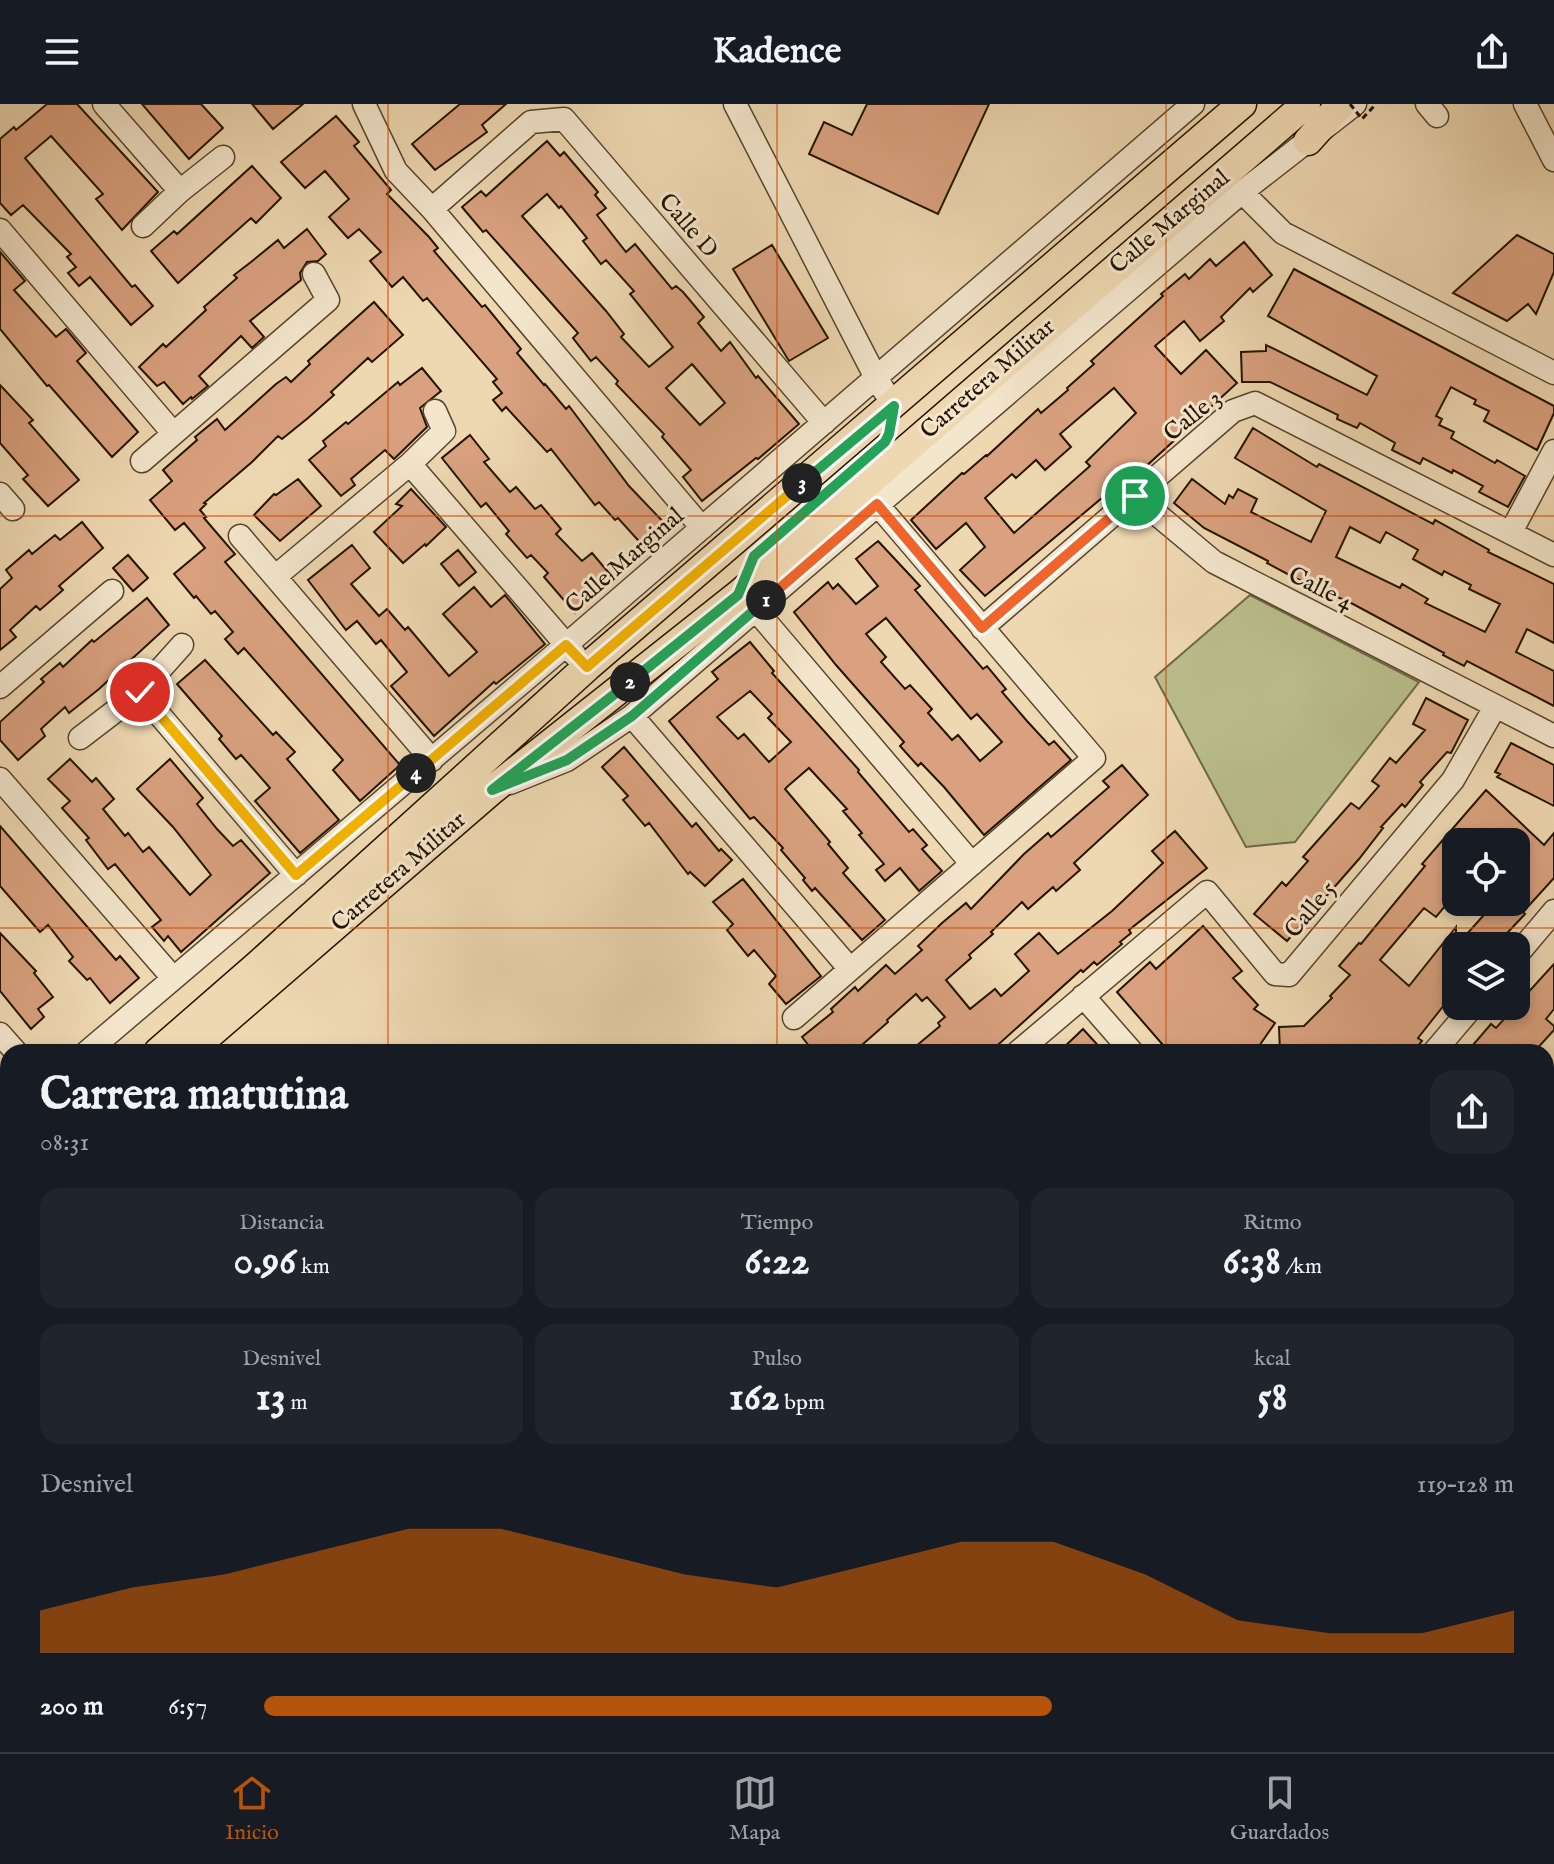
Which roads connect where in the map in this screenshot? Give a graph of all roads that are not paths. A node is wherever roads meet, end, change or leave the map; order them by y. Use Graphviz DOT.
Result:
graph roads {
  1 [pos="104,104"];
  2 [pos="364,104"];
  3 [pos="735,104"];
  4 [pos="1193,104"];
  5 [pos="1242,104"];
  6 [pos="1306,104"];
  7 [pos="1341,104"];
  8 [pos="1352,104"];
  9 [pos="1525,104"];
  10 [pos="1308,141"];
  11 [pos="1551,148"];
  12 [pos="223,157"];
  13 [pos="180,191"];
  14 [pos="1242,192"];
  15 [pos="432,209"];
  16 [pos="143,226"];
  17 [pos="0,230"];
  18 [pos="1119,264"];
  19 [pos="314,274"];
  20 [pos="1554,373"];
  21 [pos="876,378"];
  22 [pos="894,406"];
  23 [pos="435,411"];
  24 [pos="824,423"];
  25 [pos="173,433"];
  26 [pos="1554,451"];
  27 [pos="142,461"];
  28 [pos="410,464"];
  29 [pos="1135,496"];
  30 [pos="877,504"];
  31 [pos="702,528"];
  32 [pos="1511,532"];
  33 [pos="240,536"];
  34 [pos="1554,555"];
  35 [pos="276,576"];
  36 [pos="112,591"];
  37 [pos="746,602"];
  38 [pos="982,628"];
  39 [pos="182,645"];
  40 [pos="566,645"];
  41 [pos="587,667"];
  42 [pos="0,687"];
  43 [pos="140,692"];
  44 [pos="1495,707"];
  45 [pos="632,716"];
  46 [pos="1554,736"];
  47 [pos="80,738"];
  48 [pos="432,760"];
  49 [pos="0,779"];
  50 [pos="492,790"];
  51 [pos="972,864"];
  52 [pos="296,875"];
  53 [pos="1554,911"];
  54 [pos="1530,939"];
  55 [pos="850,969"];
  56 [pos="173,978"];
  57 [pos="1083,996"];
  58 [pos="794,1018"];
  59 [pos="1461,1020"];
  60 [pos="96,1044"];
  61 [pos="167,1044"];
  62 [pos="198,1044"];
  63 [pos="1027,1044"];
  64 [pos="1125,1044"];
  65 [pos="1441,1044"];
  1 -- 13 [label="street"];
  2 -- 15 [label="street"];
  3 -- 21 [label="street"];
  4 -- 21 [label="street, Calle Marginal"];
  5 -- 22 [label="main road, Carretera Militar"];
  6 -- 18 [label="main road, Carretera Militar"];
  7 -- 10 [label="main road"];
  8 -- 10 [label="street, Calle Marginal"];
  9 -- 11 [label="street"];
  10 -- 14 [label="street, Calle Marginal"];
  12 -- 13 [label="street"];
  13 -- 16 [label="street"];
  14 -- 20 [label="street"];
  14 -- 30 [label="street, Calle Marginal"];
  15 -- 24 [label="street, Calle D"];
  15 -- 31 [label="street"];
  17 -- 25 [label="street"];
  18 -- 22 [label="main road"];
  18 -- 37 [label="main road, Carretera Militar"];
  19 -- 25 [label="street"];
  21 -- 22 [label="street"];
  21 -- 24 [label="street, Calle Marginal"];
  22 -- 37 [label="main road"];
  22 -- 41 [label="main road, Carretera Militar"];
  23 -- 28 [label="street"];
  24 -- 31 [label="street, Calle Marginal"];
  25 -- 27 [label="street"];
  26 -- 32 [label="street"];
  28 -- 35 [label="street"];
  28 -- 40 [label="street"];
  29 -- 32 [label="street, Calle 3"];
  29 -- 38 [label="street, Calle 3"];
  29 -- 44 [label="street, Calle 4"];
  30 -- 37 [label="street, Calle Marginal"];
  30 -- 38 [label="street"];
  31 -- 40 [label="street, Calle Marginal"];
  32 -- 34 [label="street, Calle 3"];
  33 -- 35 [label="street"];
  35 -- 48 [label="street"];
  36 -- 42 [label="street"];
  37 -- 45 [label="street, Calle Marginal"];
  37 -- 50 [label="main road, Carretera Militar"];
  37 -- 51 [label="street"];
  38 -- 51 [label="street"];
  39 -- 43 [label="street"];
  40 -- 41 [label="street"];
  40 -- 48 [label="street, Calle Marginal"];
  41 -- 61 [label="main road, Carretera Militar"];
  43 -- 47 [label="street"];
  43 -- 52 [label="street"];
  44 -- 46 [label="street, Calle 4"];
  44 -- 57 [label="street, Calle 5"];
  45 -- 50 [label="street, Calle Marginal"];
  45 -- 55 [label="street"];
  48 -- 52 [label="street, Calle Marginal"];
  49 -- 56 [label="street"];
  50 -- 62 [label="main road, Carretera Militar"];
  51 -- 55 [label="street"];
  52 -- 56 [label="street, Calle Marginal"];
  53 -- 54 [label="street"];
  55 -- 58 [label="street"];
  56 -- 60 [label="street, Calle Marginal"];
  57 -- 63 [label="street"];
  57 -- 64 [label="street"];
  59 -- 65 [label="street"];
}
